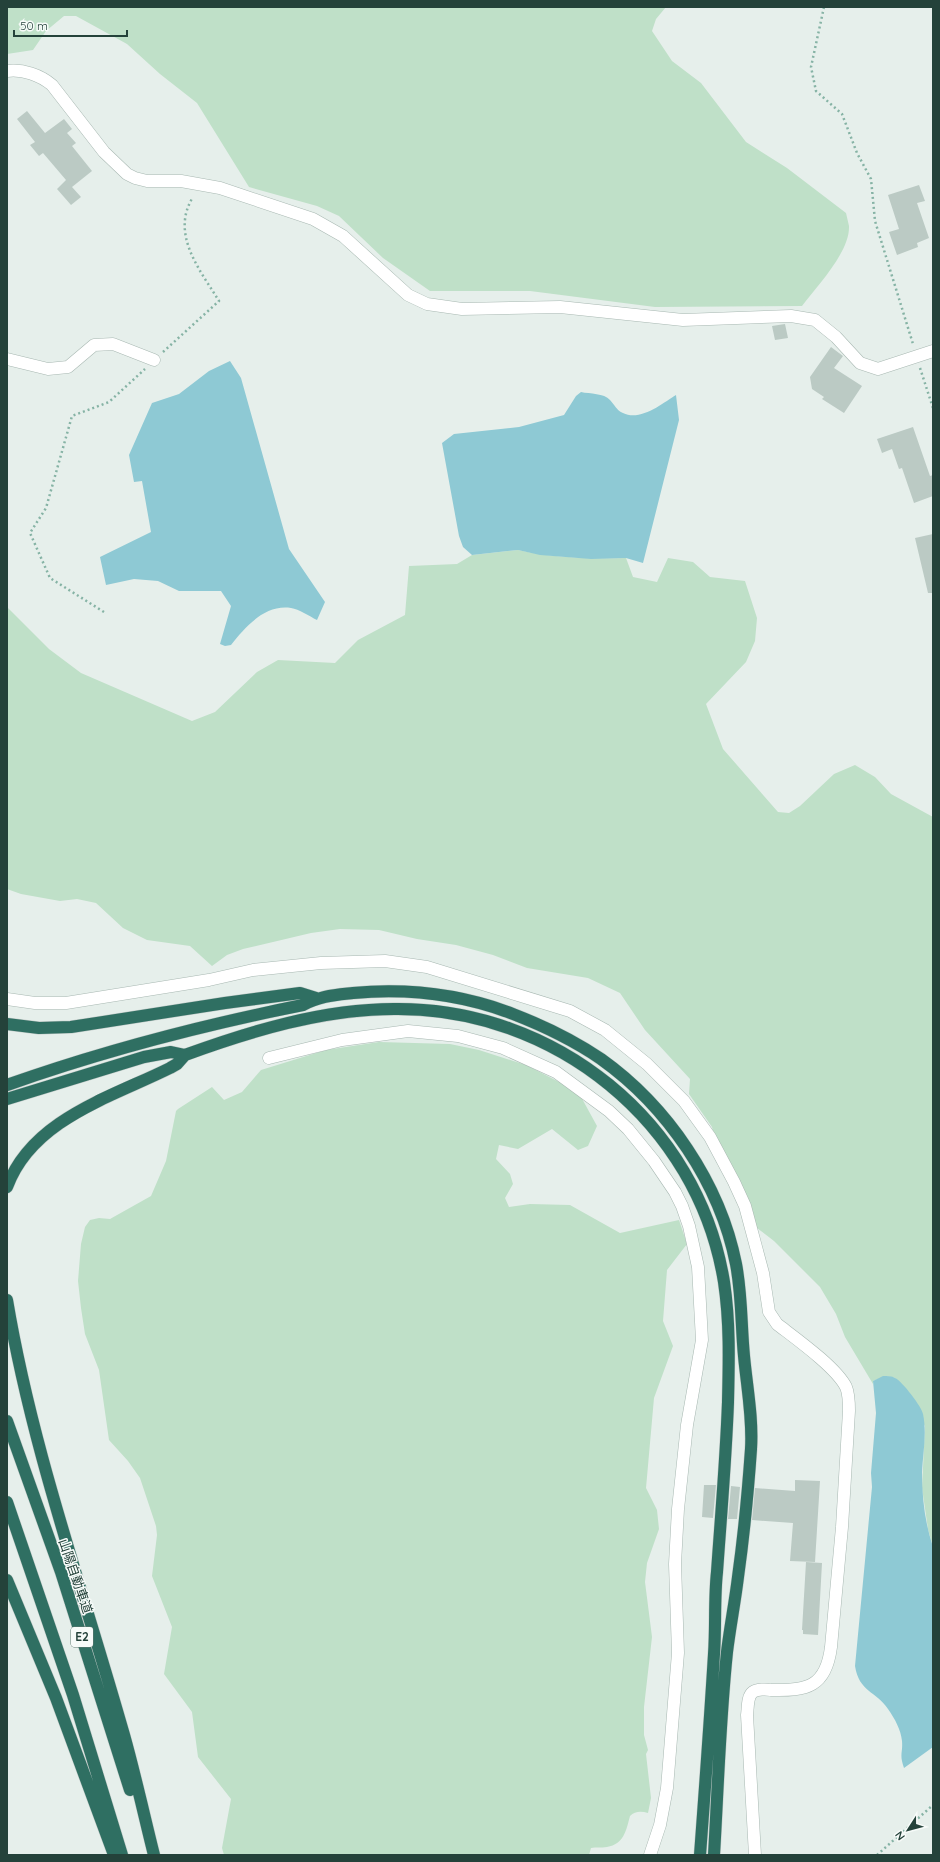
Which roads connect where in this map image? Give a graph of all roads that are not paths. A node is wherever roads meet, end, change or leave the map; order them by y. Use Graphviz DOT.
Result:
graph roads {
  1 [pos="8,70"];
  2 [pos="933,351"];
  3 [pos="7,359"];
  4 [pos="154,360"];
  5 [pos="316,998"];
  6 [pos="7,999"];
  7 [pos="7,1024"];
  8 [pos="185,1055"];
  9 [pos="269,1058"];
  10 [pos="7,1085"];
  11 [pos="7,1099"];
  12 [pos="7,1187"];
  13 [pos="7,1300"];
  14 [pos="7,1421"];
  15 [pos="7,1502"];
  16 [pos="7,1580"];
  17 [pos="114,1855"];
  18 [pos="122,1855"];
  19 [pos="149,1855"];
  20 [pos="154,1855"];
  21 [pos="650,1855"];
  22 [pos="700,1855"];
  23 [pos="714,1855"];
  24 [pos="755,1855"];
  1 -- 2 [label="street"];
  3 -- 4 [label="street"];
  5 -- 7 [label="highway"];
  5 -- 10 [label="highway"];
  5 -- 23 [label="highway"];
  6 -- 24 [label="street"];
  8 -- 11 [label="highway"];
  8 -- 12 [label="highway"];
  8 -- 22 [label="highway"];
  9 -- 21 [label="street"];
  13 -- 20 [label="highway"];
  14 -- 19 [label="highway, 山陽自動車道 / E2"];
  15 -- 18 [label="highway, E2"];
  16 -- 17 [label="highway"];
}
